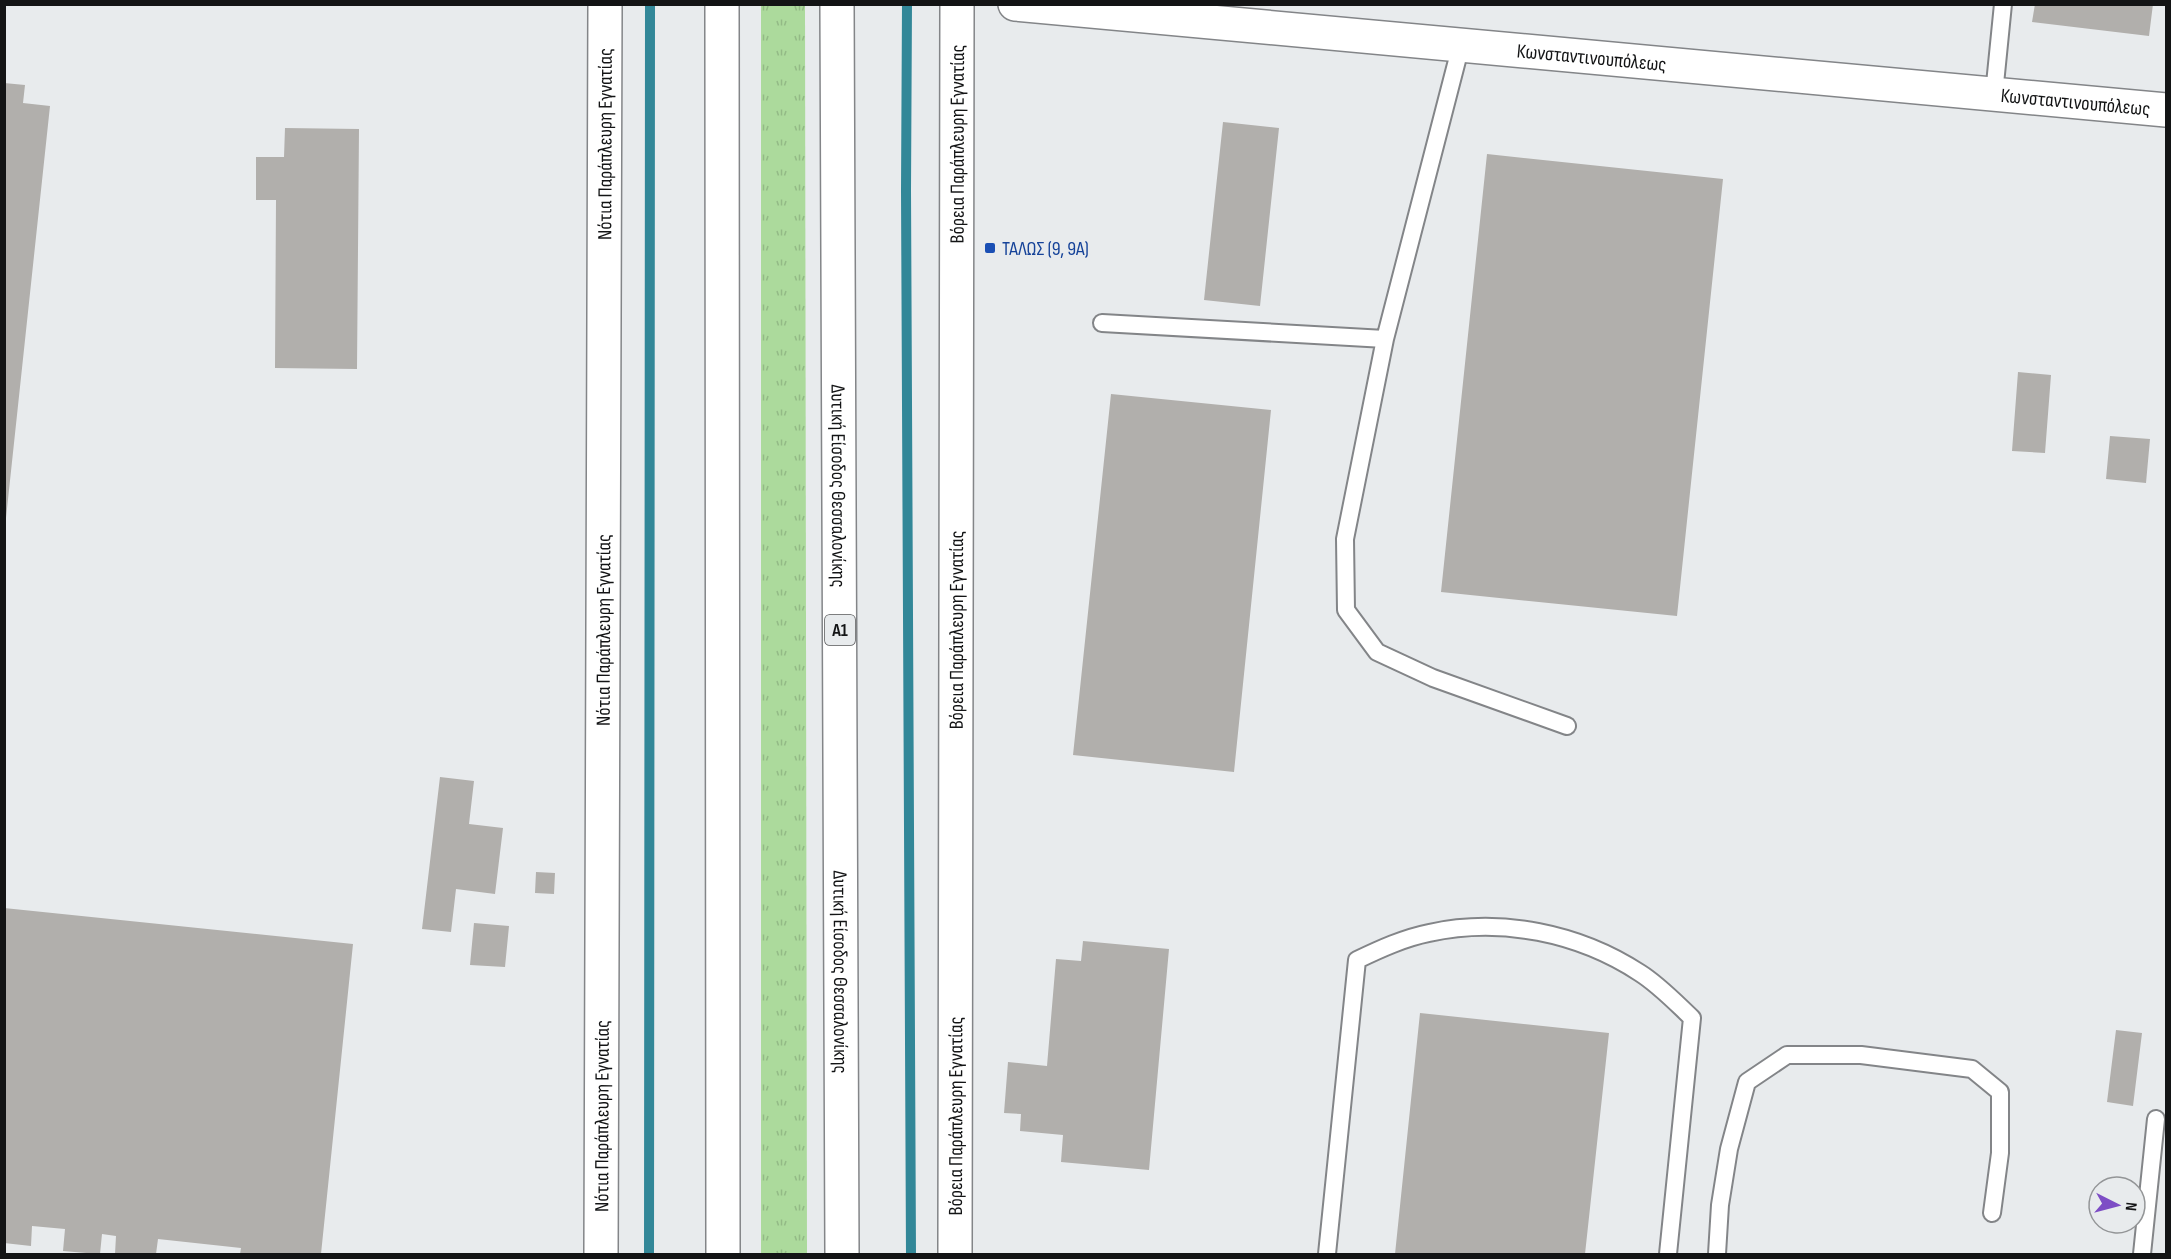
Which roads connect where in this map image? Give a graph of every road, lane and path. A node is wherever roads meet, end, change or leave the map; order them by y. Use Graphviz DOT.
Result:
graph roads {
  1 [pos="605,4"];
  2 [pos="722,4"];
  3 [pos="837,4"];
  4 [pos="957,4"];
  5 [pos="1016,4"];
  6 [pos="2003,4"];
  7 [pos="1461,45"];
  8 [pos="1994,94"];
  9 [pos="2166,110"];
  10 [pos="1102,323"];
  11 [pos="1385,339"];
  12 [pos="1567,726"];
  13 [pos="2156,1119"];
  14 [pos="1992,1213"];
  15 [pos="601,1254"];
  16 [pos="723,1254"];
  17 [pos="842,1254"];
  18 [pos="955,1254"];
  19 [pos="1327,1254"];
  20 [pos="1668,1254"];
  21 [pos="1717,1254"];
  22 [pos="2142,1254"];
  1 -- 15 [label="main road, Νότια Παράπλευρη Εγνατίας"];
  2 -- 16 [label="main road"];
  3 -- 17 [label="main road, Δυτική Είσοδος Θεσσαλονίκης / Α1"];
  4 -- 18 [label="main road, Βόρεια Παράπλευρη Εγνατίας"];
  5 -- 7 [label="main road, Κωνσταντινουπόλεως"];
  6 -- 8 [label="lane"];
  7 -- 8 [label="main road, Κωνσταντινουπόλεως"];
  7 -- 11 [label="lane"];
  8 -- 9 [label="main road, Κωνσταντινουπόλεως"];
  10 -- 11 [label="lane"];
  11 -- 12 [label="lane"];
  13 -- 22 [label="lane"];
  14 -- 21 [label="lane"];
  19 -- 20 [label="lane"];
}
